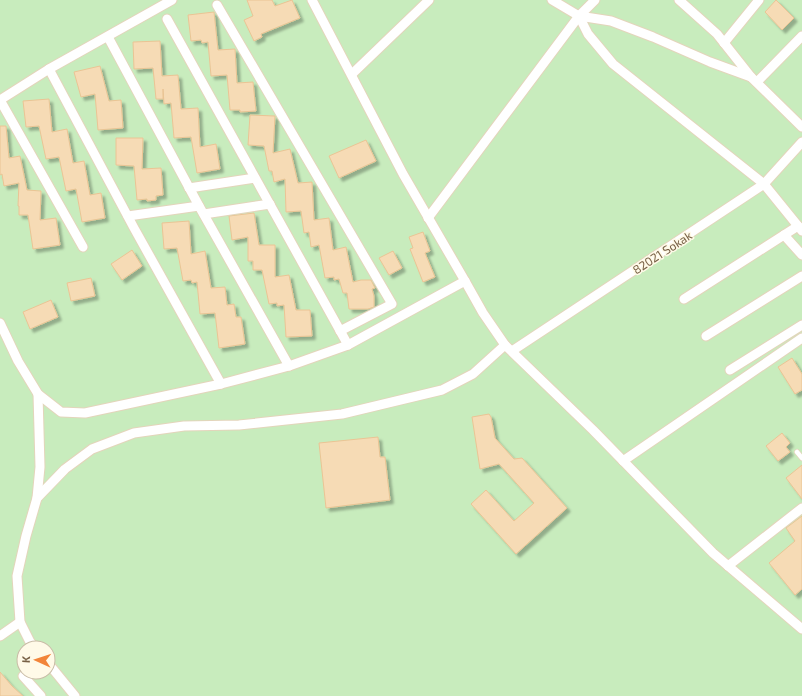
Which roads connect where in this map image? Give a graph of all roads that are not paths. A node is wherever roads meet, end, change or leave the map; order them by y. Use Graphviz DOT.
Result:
graph roads {
  1 [pos="172,0"];
  2 [pos="312,0"];
  3 [pos="429,0"];
  4 [pos="552,0"];
  5 [pos="595,0"];
  6 [pos="679,0"];
  7 [pos="759,0"];
  8 [pos="216,5"];
  9 [pos="579,16"];
  10 [pos="167,19"];
  11 [pos="802,36"];
  12 [pos="108,37"];
  13 [pos="724,44"];
  14 [pos="49,70"];
  15 [pos="352,74"];
  16 [pos="754,80"];
  17 [pos="0,100"];
  18 [pos="802,127"];
  19 [pos="802,142"];
  20 [pos="255,178"];
  21 [pos="764,184"];
  22 [pos="189,188"];
  23 [pos="270,204"];
  24 [pos="201,210"];
  25 [pos="128,216"];
  26 [pos="428,218"];
  27 [pos="800,228"];
  28 [pos="784,235"];
  29 [pos="83,248"];
  30 [pos="802,255"];
  31 [pos="802,276"];
  32 [pos="465,281"];
  33 [pos="684,299"];
  34 [pos="0,323"];
  35 [pos="802,325"];
  36 [pos="340,331"];
  37 [pos="706,336"];
  38 [pos="802,338"];
  39 [pos="348,345"];
  40 [pos="508,348"];
  41 [pos="289,366"];
  42 [pos="730,370"];
  43 [pos="221,384"];
  44 [pos="38,394"];
  45 [pos="797,452"];
  46 [pos="802,458"];
  47 [pos="623,461"];
  48 [pos="37,498"];
  49 [pos="802,508"];
  50 [pos="728,566"];
  51 [pos="20,622"];
  52 [pos="802,629"];
  53 [pos="0,636"];
  54 [pos="29,640"];
  55 [pos="56,673"];
  56 [pos="27,680"];
  57 [pos="41,696"];
  58 [pos="75,696"];
  1 -- 12 [label="street"];
  2 -- 15 [label="street"];
  3 -- 15 [label="street"];
  4 -- 9 [label="street"];
  5 -- 9 [label="street"];
  6 -- 13 [label="street"];
  7 -- 13 [label="street"];
  8 -- 36 [label="street"];
  9 -- 16 [label="street"];
  9 -- 21 [label="street"];
  9 -- 26 [label="street"];
  10 -- 20 [label="street"];
  11 -- 16 [label="street"];
  12 -- 14 [label="street"];
  12 -- 22 [label="street"];
  13 -- 16 [label="street"];
  14 -- 17 [label="street"];
  14 -- 25 [label="street"];
  15 -- 26 [label="street"];
  16 -- 18 [label="street"];
  17 -- 29 [label="street"];
  19 -- 21 [label="street, 82021 Sokak"];
  20 -- 22 [label="street"];
  20 -- 23 [label="street"];
  21 -- 27 [label="street"];
  21 -- 40 [label="street, 82021 Sokak"];
  22 -- 24 [label="street"];
  23 -- 24 [label="street"];
  23 -- 36 [label="street"];
  24 -- 25 [label="street"];
  24 -- 41 [label="street"];
  25 -- 43 [label="street"];
  26 -- 32 [label="street"];
  27 -- 28 [label="street"];
  28 -- 30 [label="street"];
  28 -- 33 [label="street"];
  31 -- 37 [label="street"];
  32 -- 39 [label="street"];
  32 -- 40 [label="street"];
  34 -- 44 [label="street"];
  35 -- 42 [label="street"];
  36 -- 39 [label="street"];
  38 -- 47 [label="street"];
  39 -- 41 [label="street"];
  40 -- 47 [label="street"];
  40 -- 48 [label="street, 82021 Sokak"];
  41 -- 43 [label="street"];
  43 -- 44 [label="street"];
  44 -- 48 [label="street"];
  45 -- 46 [label="lane"];
  47 -- 50 [label="street"];
  48 -- 51 [label="street"];
  49 -- 50 [label="street"];
  50 -- 52 [label="street"];
  51 -- 53 [label="street"];
  51 -- 54 [label="street"];
  55 -- 58 [label="street"];
  56 -- 57 [label="street"];
}
